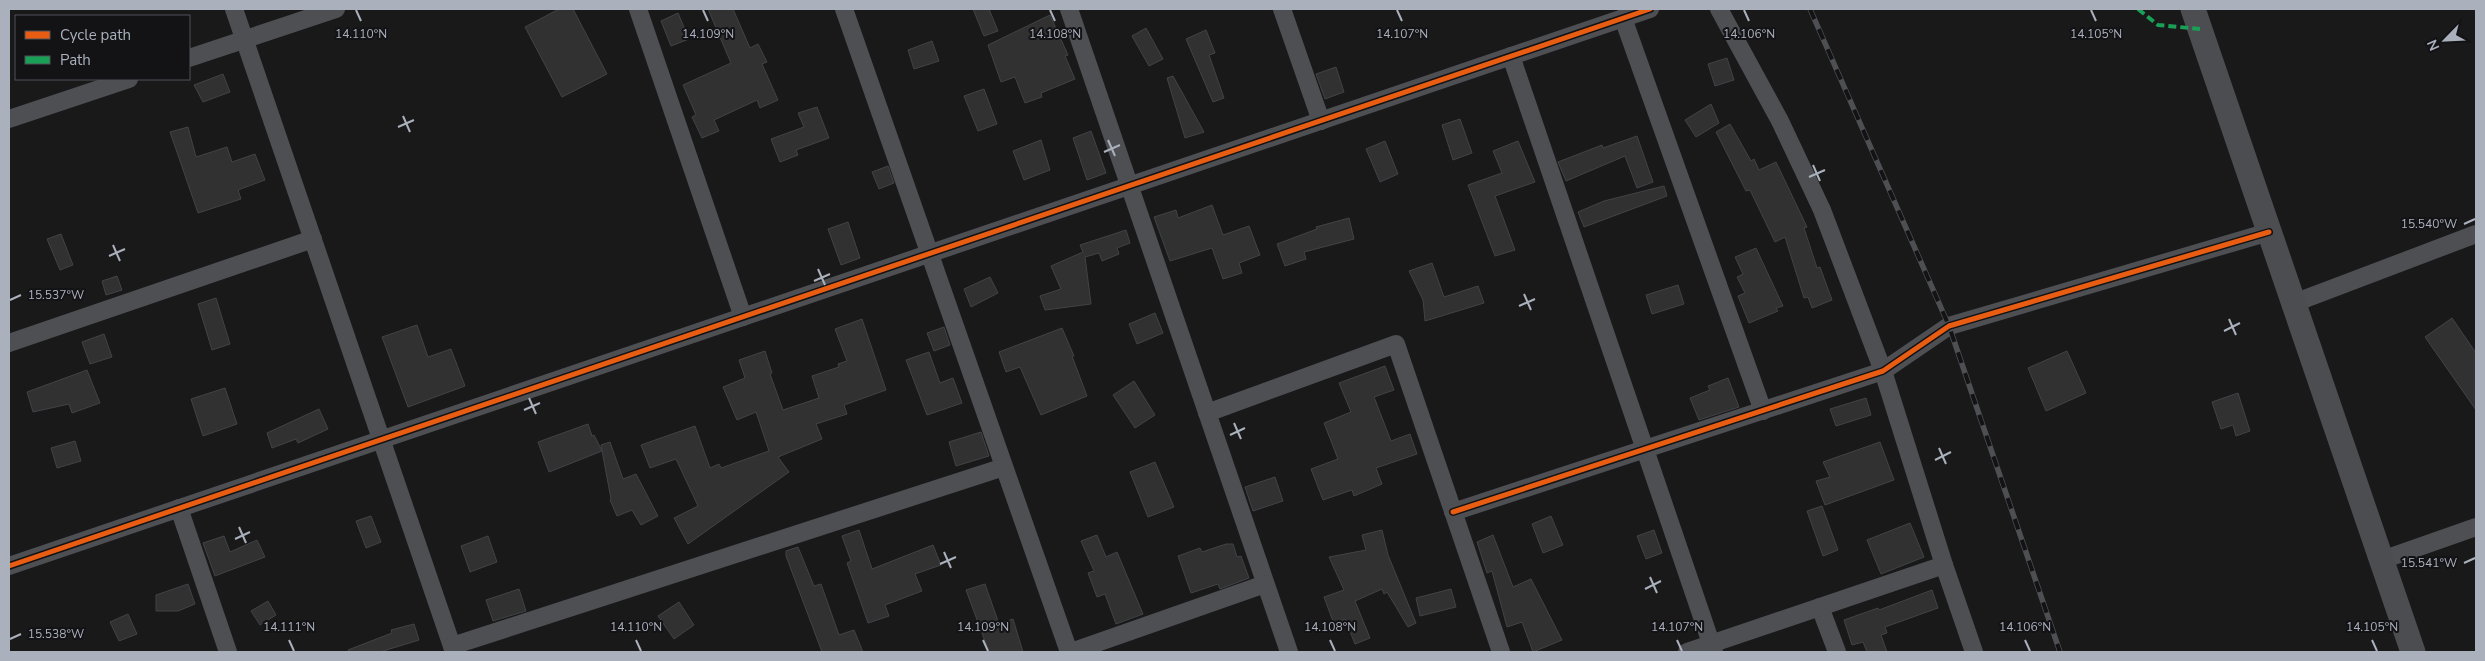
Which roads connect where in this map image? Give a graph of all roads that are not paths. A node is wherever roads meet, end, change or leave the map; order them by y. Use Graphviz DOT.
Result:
graph roads {
  1 [pos="234,9"];
  2 [pos="336,9"];
  3 [pos="638,9"];
  4 [pos="844,9"];
  5 [pos="1069,9"];
  6 [pos="1282,9"];
  7 [pos="1650,9"];
  8 [pos="1719,9"];
  9 [pos="2193,9"];
  10 [pos="1623,18"];
  11 [pos="244,40"];
  12 [pos="1511,56"];
  13 [pos="190,58"];
  14 [pos="126,80"];
  15 [pos="9,120"];
  16 [pos="1321,121"];
  17 [pos="1129,186"];
  18 [pos="2270,232"];
  19 [pos="2476,234"];
  20 [pos="312,239"];
  21 [pos="930,254"];
  22 [pos="2294,303"];
  23 [pos="743,317"];
  24 [pos="9,343"];
  25 [pos="1883,371"];
  26 [pos="1763,411"];
  27 [pos="1207,413"];
  28 [pos="381,440"];
  29 [pos="1645,449"];
  30 [pos="1004,467"];
  31 [pos="179,508"];
  32 [pos="1453,512"];
  33 [pos="2476,527"];
  34 [pos="2382,560"];
  35 [pos="1944,565"];
  36 [pos="9,566"];
  37 [pos="1266,584"];
  38 [pos="1820,607"];
  39 [pos="1713,648"];
  40 [pos="453,649"];
  41 [pos="228,652"];
  42 [pos="1070,652"];
  43 [pos="1289,652"];
  44 [pos="1501,652"];
  45 [pos="1687,652"];
  46 [pos="1837,652"];
  47 [pos="1974,652"];
  48 [pos="2413,652"];
  1 -- 11 [label="street"];
  2 -- 11 [label="street"];
  3 -- 23 [label="street"];
  4 -- 21 [label="street"];
  5 -- 17 [label="street"];
  6 -- 16 [label="street"];
  7 -- 10 [label="street"];
  8 -- 25 [label="street"];
  9 -- 18 [label="main road"];
  10 -- 12 [label="street"];
  10 -- 26 [label="street"];
  11 -- 13 [label="street"];
  11 -- 20 [label="street"];
  12 -- 16 [label="street"];
  12 -- 29 [label="street"];
  14 -- 15 [label="street"];
  16 -- 17 [label="street"];
  17 -- 21 [label="street"];
  17 -- 27 [label="street"];
  18 -- 22 [label="main road"];
  18 -- 25 [label="street"];
  19 -- 22 [label="street"];
  20 -- 24 [label="street"];
  20 -- 28 [label="street"];
  21 -- 23 [label="street"];
  21 -- 30 [label="street"];
  22 -- 34 [label="main road"];
  23 -- 28 [label="street"];
  25 -- 26 [label="street"];
  25 -- 35 [label="street"];
  26 -- 29 [label="street"];
  27 -- 32 [label="street"];
  27 -- 37 [label="street"];
  28 -- 31 [label="street"];
  28 -- 40 [label="street"];
  29 -- 32 [label="street"];
  29 -- 39 [label="street"];
  30 -- 40 [label="street"];
  30 -- 42 [label="street"];
  31 -- 36 [label="street"];
  31 -- 41 [label="street"];
  32 -- 44 [label="street"];
  33 -- 34 [label="street"];
  34 -- 48 [label="main road"];
  35 -- 38 [label="street"];
  35 -- 47 [label="street"];
  37 -- 42 [label="street"];
  37 -- 43 [label="street"];
  38 -- 39 [label="street"];
  38 -- 46 [label="street"];
  39 -- 45 [label="street"];
}
